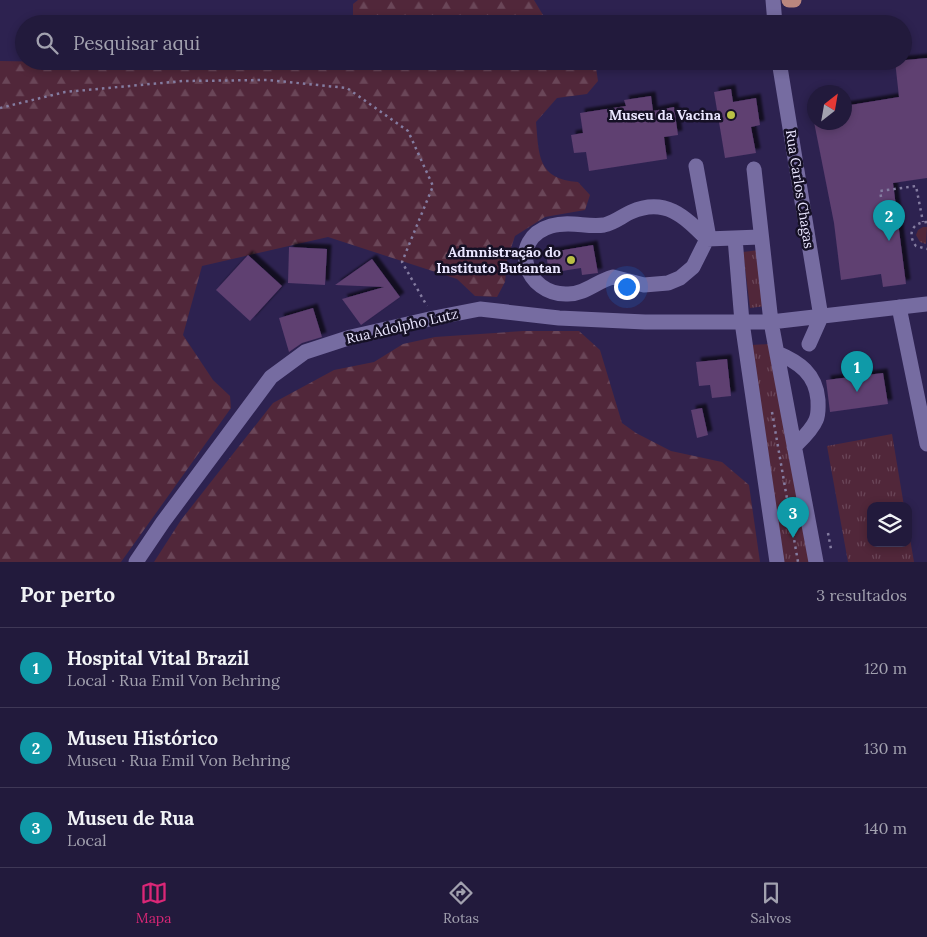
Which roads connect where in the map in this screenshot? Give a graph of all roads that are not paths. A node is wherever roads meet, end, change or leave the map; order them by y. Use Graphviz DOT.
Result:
graph roads {
  1 [pos="773,0"];
  2 [pos="789,0"];
  3 [pos="794,0"];
  4 [pos="775,15"];
  5 [pos="780,70"];
  6 [pos="696,166"];
  7 [pos="754,169"];
  8 [pos="760,237"];
  9 [pos="708,238"];
  10 [pos="735,238"];
  11 [pos="927,304"];
  12 [pos="899,307"];
  13 [pos="821,317"];
  14 [pos="742,322"];
  15 [pos="771,322"];
  16 [pos="809,344"];
  17 [pos="777,353"];
  18 [pos="927,444"];
  19 [pos="794,447"];
  20 [pos="136,562"];
  21 [pos="777,562"];
  22 [pos="816,562"];
  1 -- 4 [label="street"];
  2 -- 3 [label="main road"];
  5 -- 13 [label="street, Rua Carlos Chagas"];
  6 -- 9 [label="street"];
  7 -- 8 [label="street"];
  8 -- 10 [label="street"];
  8 -- 15 [label="street"];
  9 -- 9 [label="street"];
  9 -- 10 [label="street"];
  10 -- 14 [label="street"];
  11 -- 12 [label="street, Rua Adolpho Lutz"];
  12 -- 13 [label="street, Rua Adolpho Lutz"];
  12 -- 18 [label="street"];
  13 -- 15 [label="street, Rua Adolpho Lutz"];
  13 -- 16 [label="street"];
  14 -- 15 [label="street, Rua Adolpho Lutz"];
  14 -- 20 [label="street, Rua Adolpho Lutz"];
  14 -- 21 [label="street"];
  15 -- 17 [label="street"];
  17 -- 19 [label="street"];
  17 -- 19 [label="street"];
  19 -- 22 [label="street"];
}
